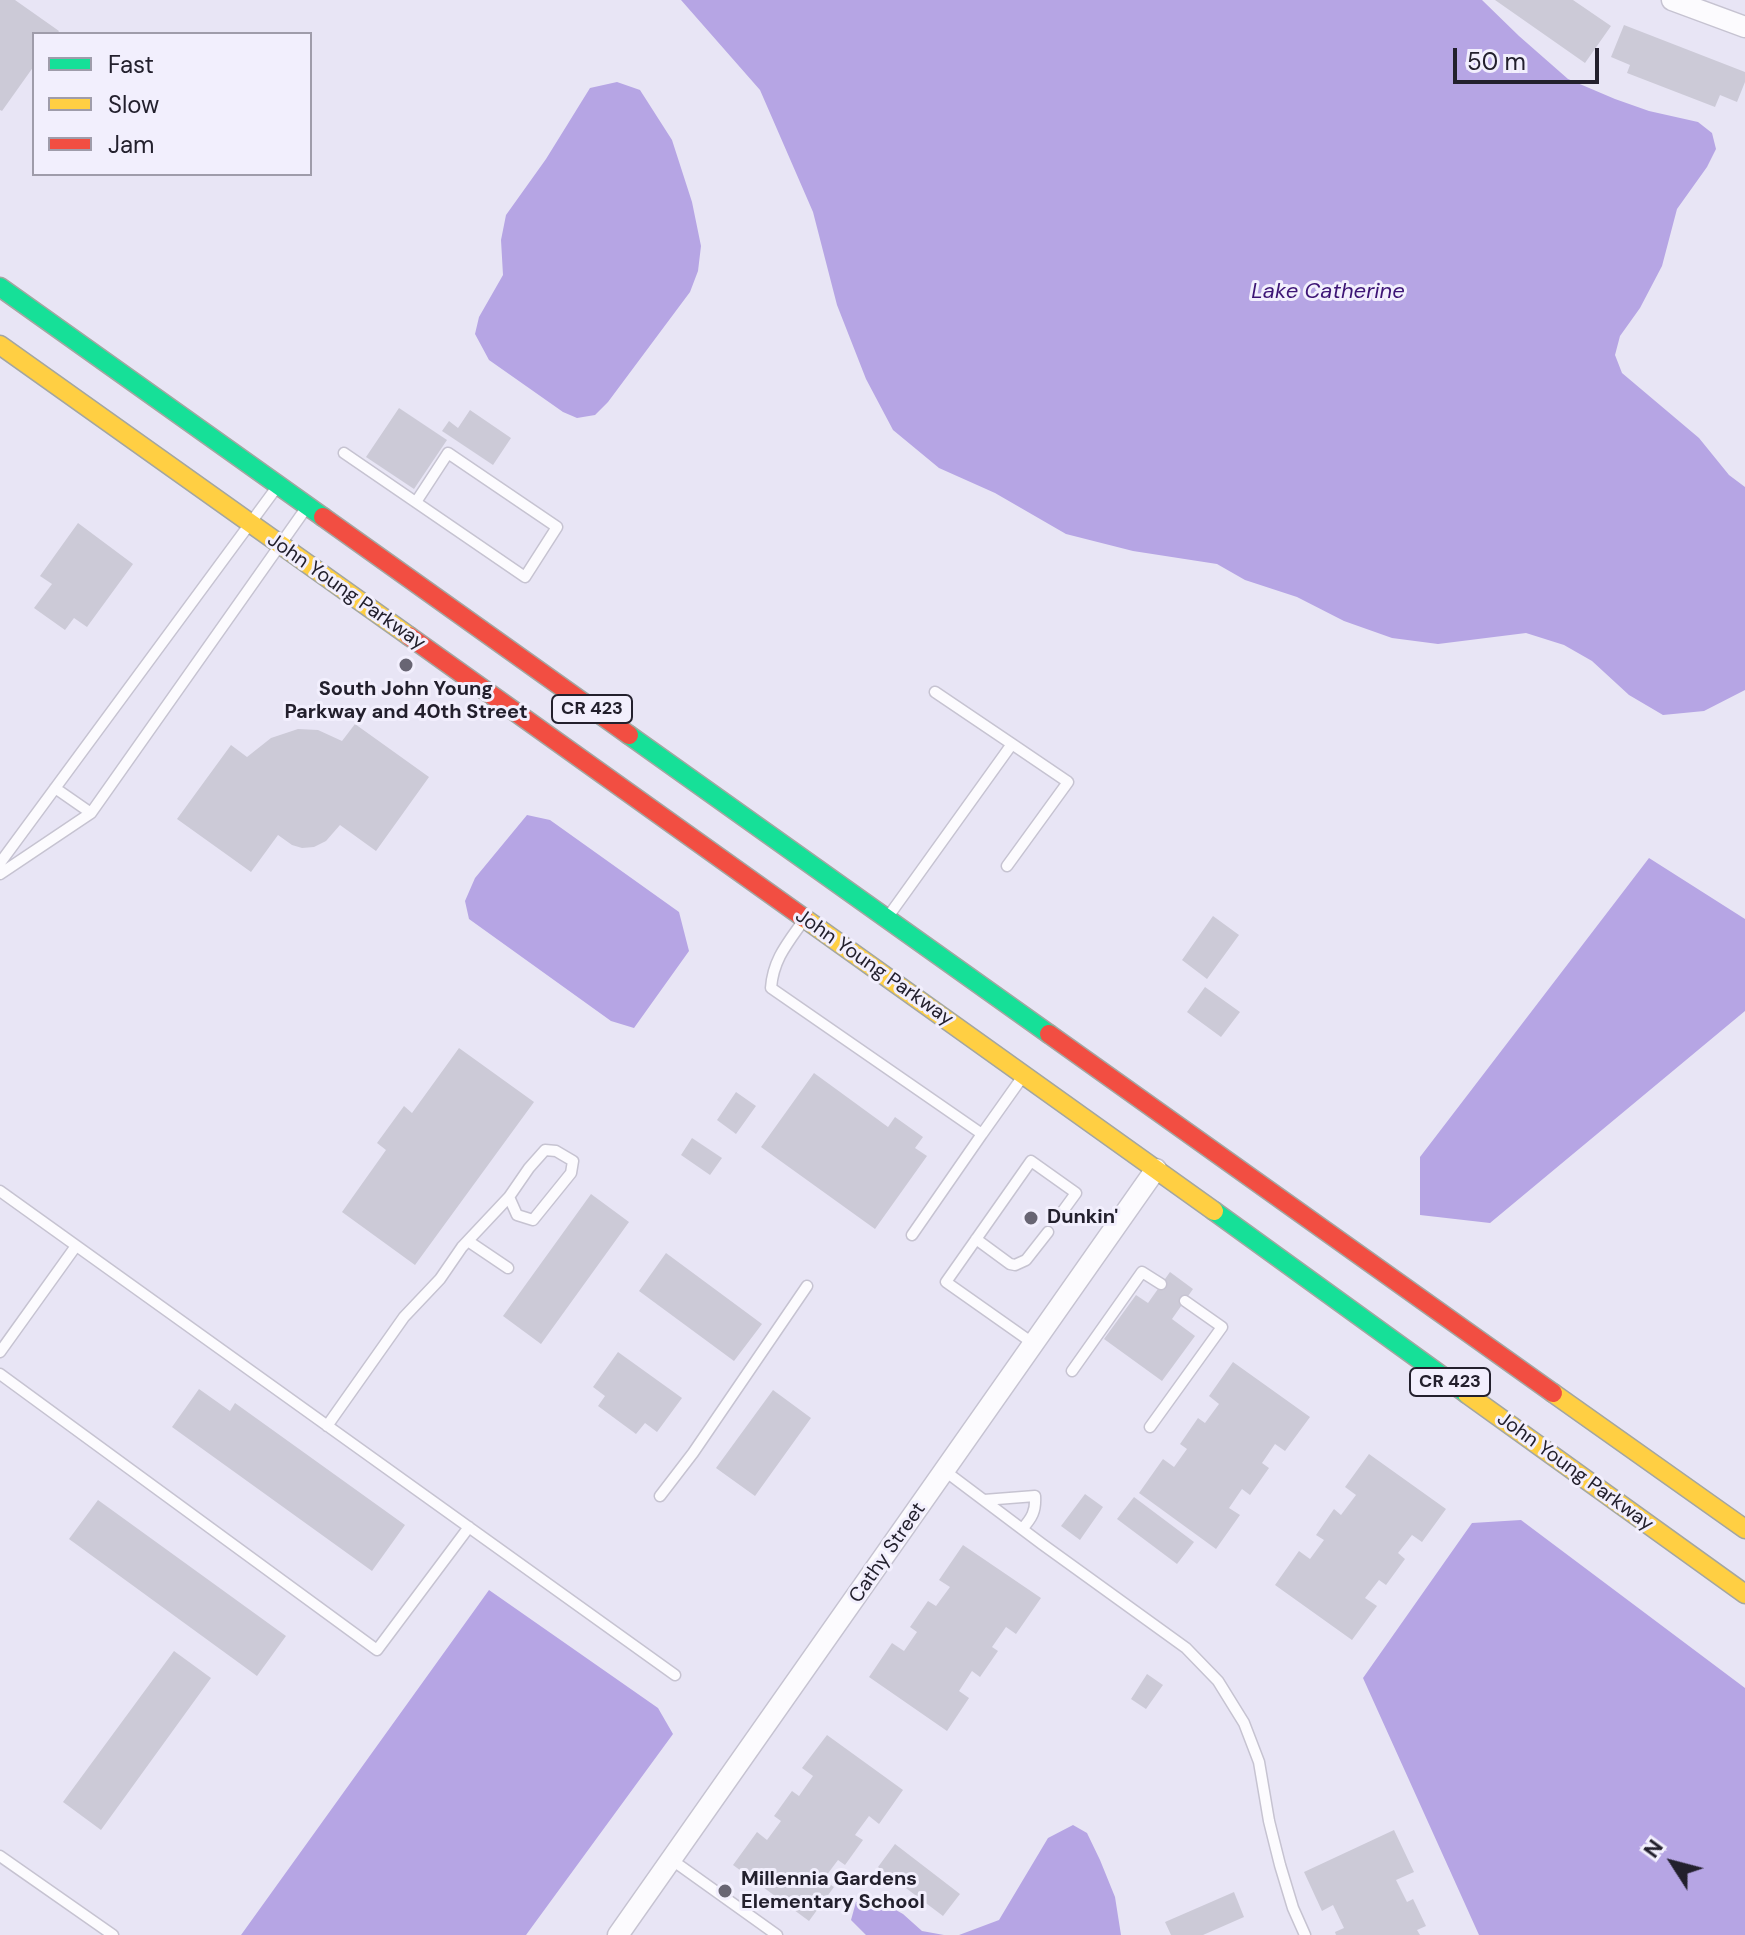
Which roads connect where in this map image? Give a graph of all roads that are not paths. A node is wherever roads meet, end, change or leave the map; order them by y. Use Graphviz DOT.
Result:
graph roads {
  1 [pos="1672,0"];
  2 [pos="1745,27"];
  3 [pos="0,287"];
  4 [pos="0,345"];
  5 [pos="344,453"];
  6 [pos="278,486"];
  7 [pos="416,502"];
  8 [pos="307,506"];
  9 [pos="248,523"];
  10 [pos="280,545"];
  11 [pos="935,692"];
  12 [pos="1012,744"];
  13 [pos="55,788"];
  14 [pos="91,813"];
  15 [pos="0,863"];
  16 [pos="1007,866"];
  17 [pos="0,874"];
  18 [pos="886,918"];
  19 [pos="805,919"];
  20 [pos="1024,1075"];
  21 [pos="982,1134"];
  22 [pos="1156,1169"];
  23 [pos="1189,1169"];
  24 [pos="1214,1175"];
  25 [pos="0,1191"];
  26 [pos="509,1197"];
  27 [pos="1294,1208"];
  28 [pos="1060,1215"];
  29 [pos="1048,1232"];
  30 [pos="912,1235"];
  31 [pos="976,1239"];
  32 [pos="468,1241"];
  33 [pos="76,1246"];
  34 [pos="508,1268"];
  35 [pos="1161,1284"];
  36 [pos="807,1286"];
  37 [pos="1185,1301"];
  38 [pos="1034,1344"];
  39 [pos="0,1352"];
  40 [pos="1072,1371"];
  41 [pos="0,1374"];
  42 [pos="327,1426"];
  43 [pos="1150,1427"];
  44 [pos="945,1471"];
  45 [pos="660,1496"];
  46 [pos="984,1500"];
  47 [pos="469,1527"];
  48 [pos="1022,1529"];
  49 [pos="1745,1529"];
  50 [pos="1745,1594"];
  51 [pos="675,1675"];
  52 [pos="0,1856"];
  53 [pos="672,1860"];
  54 [pos="113,1935"];
  55 [pos="618,1935"];
  56 [pos="777,1935"];
  57 [pos="1305,1935"];
  1 -- 2 [label="street"];
  3 -- 6 [label="highway, CR 423"];
  4 -- 9 [label="highway, John Young Parkway / CR 423"];
  5 -- 7 [label="lane"];
  6 -- 8 [label="highway, CR 423"];
  6 -- 9 [label="lane"];
  7 -- 7 [label="lane"];
  8 -- 10 [label="lane"];
  8 -- 18 [label="highway, CR 423"];
  9 -- 10 [label="highway, John Young Parkway / CR 423"];
  9 -- 13 [label="lane"];
  10 -- 14 [label="lane"];
  10 -- 19 [label="highway, John Young Parkway / CR 423"];
  11 -- 12 [label="lane"];
  12 -- 16 [label="lane"];
  12 -- 18 [label="lane"];
  13 -- 14 [label="lane"];
  13 -- 15 [label="lane"];
  14 -- 17 [label="lane"];
  18 -- 27 [label="highway, CR 423"];
  19 -- 20 [label="highway, John Young Parkway / CR 423"];
  19 -- 21 [label="lane"];
  20 -- 21 [label="lane"];
  20 -- 22 [label="highway, John Young Parkway / CR 423"];
  21 -- 30 [label="lane"];
  22 -- 23 [label="highway"];
  22 -- 38 [label="street, Cathy Street"];
  22 -- 50 [label="highway, John Young Parkway / CR 423"];
  24 -- 27 [label="highway"];
  25 -- 33 [label="lane"];
  26 -- 26 [label="lane"];
  26 -- 32 [label="lane"];
  27 -- 49 [label="highway, CR 423"];
  28 -- 31 [label="lane"];
  29 -- 31 [label="lane"];
  31 -- 38 [label="lane"];
  32 -- 34 [label="lane"];
  32 -- 42 [label="lane"];
  33 -- 39 [label="lane"];
  33 -- 42 [label="lane"];
  35 -- 40 [label="lane"];
  36 -- 45 [label="lane"];
  37 -- 43 [label="lane"];
  38 -- 44 [label="street, Cathy Street"];
  41 -- 47 [label="lane"];
  42 -- 47 [label="lane"];
  44 -- 46 [label="lane"];
  44 -- 53 [label="street, Cathy Street"];
  46 -- 48 [label="lane"];
  46 -- 48 [label="lane"];
  47 -- 51 [label="lane"];
  48 -- 57 [label="lane"];
  52 -- 54 [label="lane"];
  53 -- 55 [label="street, Cathy Street"];
  53 -- 56 [label="lane"];
}
